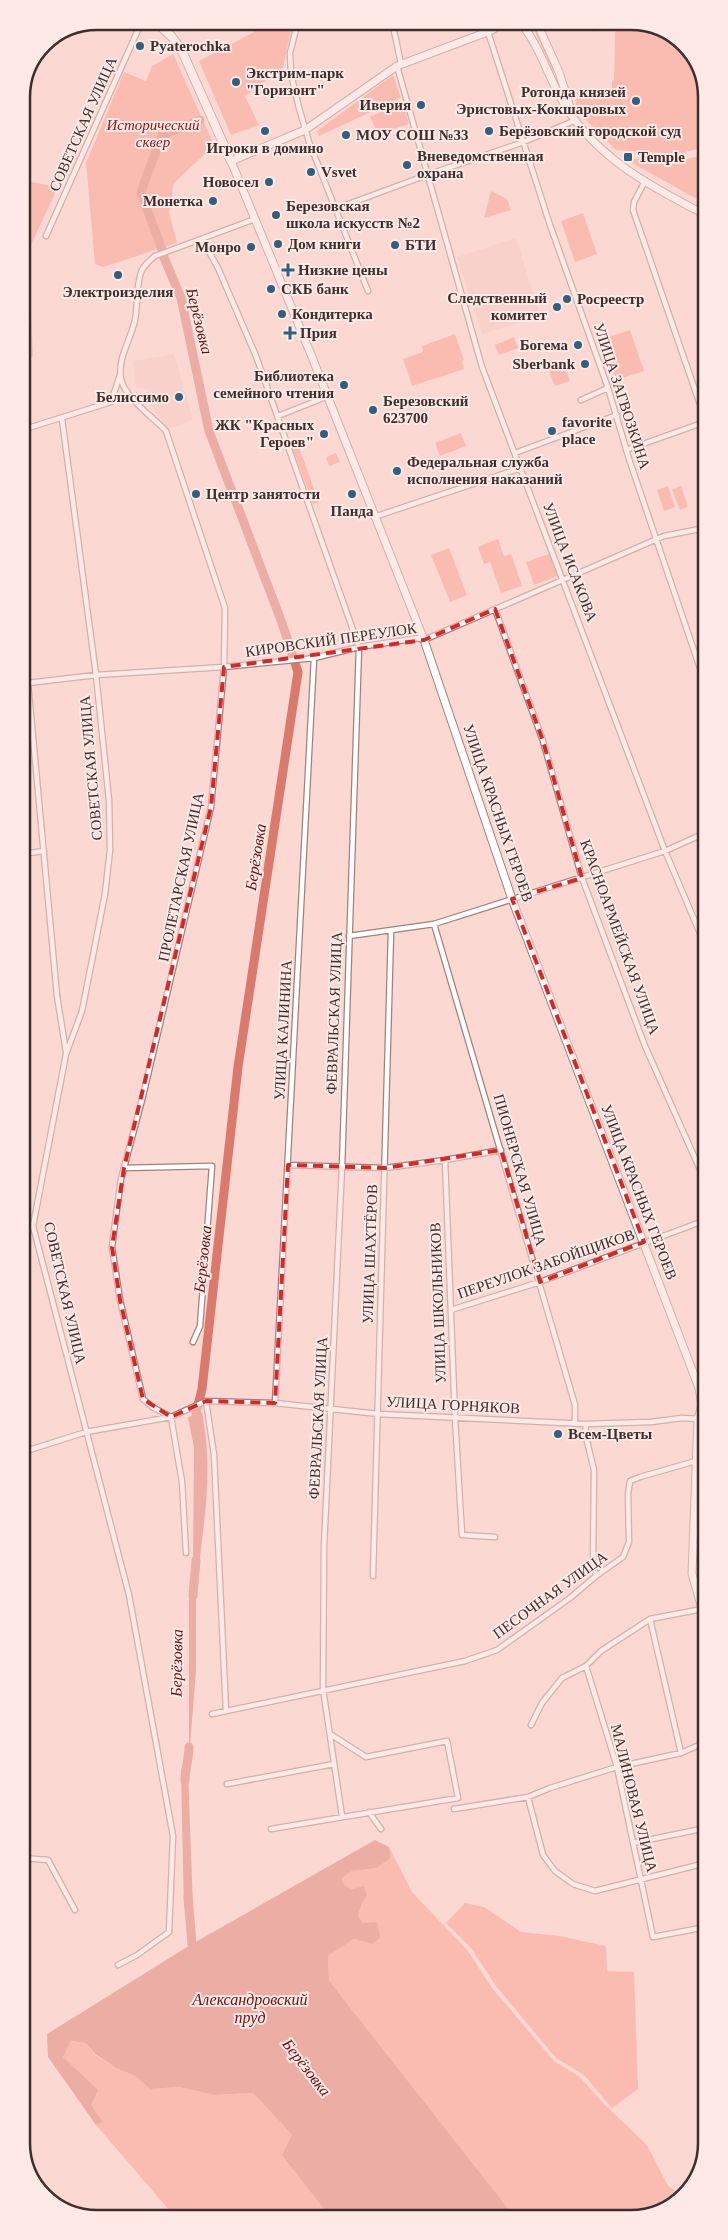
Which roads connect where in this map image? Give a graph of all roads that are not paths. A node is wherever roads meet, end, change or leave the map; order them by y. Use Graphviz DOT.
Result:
graph roads {
  1 [pos="138,30"];
  2 [pos="165,30"];
  3 [pos="296,30"];
  4 [pos="393,30"];
  5 [pos="526,30"];
  6 [pos="540,30"];
  7 [pos="489,31"];
  8 [pos="399,65"];
  9 [pos="559,72"];
  10 [pos="550,74"];
  11 [pos="575,118"];
  12 [pos="305,130"];
  13 [pos="524,142"];
  14 [pos="231,161"];
  15 [pos="427,175"];
  16 [pos="644,182"];
  17 [pos="335,209"];
  18 [pos="698,211"];
  19 [pos="255,219"];
  20 [pos="46,236"];
  21 [pos="202,239"];
  22 [pos="368,292"];
  23 [pos="121,372"];
  24 [pos="608,388"];
  25 [pos="326,397"];
  26 [pos="581,400"];
  27 [pos="698,400"];
  28 [pos="616,415"];
  29 [pos="278,416"];
  30 [pos="62,419"];
  31 [pos="698,424"];
  32 [pos="30,428"];
  33 [pos="626,450"];
  34 [pos="515,453"];
  35 [pos="521,468"];
  36 [pos="374,517"];
  37 [pos="698,529"];
  38 [pos="656,540"];
  39 [pos="564,579"];
  40 [pos="495,609"];
  41 [pos="424,640"];
  42 [pos="359,647"];
  43 [pos="314,658"];
  44 [pos="698,663"];
  45 [pos="224,667"];
  46 [pos="96,675"];
  47 [pos="30,683"];
  48 [pos="30,704"];
  49 [pos="698,836"];
  50 [pos="665,850"];
  51 [pos="44,851"];
  52 [pos="30,853"];
  53 [pos="582,878"];
  54 [pos="512,899"];
  55 [pos="434,924"];
  56 [pos="698,928"];
  57 [pos="391,932"];
  58 [pos="349,936"];
  59 [pos="66,1054"];
  60 [pos="501,1150"];
  61 [pos="446,1160"];
  62 [pos="698,1165"];
  63 [pos="288,1166"];
  64 [pos="342,1167"];
  65 [pos="124,1168"];
  66 [pos="385,1168"];
  67 [pos="698,1223"];
  68 [pos="644,1242"];
  69 [pos="540,1282"];
  70 [pos="451,1310"];
  71 [pos="193,1342"];
  72 [pos="698,1385"];
  73 [pos="206,1401"];
  74 [pos="275,1403"];
  75 [pos="330,1408"];
  76 [pos="379,1414"];
  77 [pos="171,1417"];
  78 [pos="455,1418"];
  79 [pos="698,1419"];
  80 [pos="575,1424"];
  81 [pos="586,1424"];
  82 [pos="86,1432"];
  83 [pos="30,1450"];
  84 [pos="696,1461"];
  85 [pos="494,1537"];
  86 [pos="186,1553"];
  87 [pos="373,1576"];
  88 [pos="596,1576"];
  89 [pos="698,1594"];
  90 [pos="698,1609"];
  91 [pos="650,1619"];
  92 [pos="586,1666"];
  93 [pos="323,1690"];
  94 [pos="226,1711"];
  95 [pos="212,1714"];
  96 [pos="531,1725"];
  97 [pos="330,1734"];
  98 [pos="698,1746"];
  99 [pos="681,1753"];
  100 [pos="334,1764"];
  101 [pos="616,1767"];
  102 [pos="227,1784"];
  103 [pos="528,1797"];
  104 [pos="454,1809"];
  105 [pos="369,1812"];
  106 [pos="342,1816"];
  107 [pos="271,1829"];
  108 [pos="381,1829"];
  109 [pos="698,1830"];
  110 [pos="633,1843"];
  111 [pos="30,1859"];
  112 [pos="698,1865"];
  113 [pos="641,1880"];
  114 [pos="75,1910"];
  115 [pos="698,1929"];
  116 [pos="118,1965"];
  1 -- 20 [label="street, СОВЕТСКАЯ УЛИЦА"];
  2 -- 14 [label="main road"];
  3 -- 12 [label="street"];
  4 -- 8 [label="street, УЛИЦА ИСАКОВА"];
  5 -- 10 [label="main road"];
  6 -- 9 [label="main road"];
  7 -- 8 [label="main road"];
  7 -- 13 [label="street, УЛИЦА ЗАГВОЗКИНА"];
  8 -- 12 [label="main road"];
  8 -- 15 [label="street, УЛИЦА ИСАКОВА"];
  9 -- 10 [label="main road"];
  9 -- 11 [label="main road"];
  10 -- 11 [label="main road"];
  11 -- 13 [label="street"];
  11 -- 16 [label="main road"];
  12 -- 14 [label="main road"];
  12 -- 17 [label="street"];
  13 -- 15 [label="street"];
  13 -- 24 [label="street, УЛИЦА ЗАГВОЗКИНА"];
  14 -- 19 [label="main road, УЛИЦА КРАСНЫХ ГЕРОЕВ"];
  15 -- 17 [label="street"];
  15 -- 34 [label="street, УЛИЦА ИСАКОВА"];
  16 -- 18 [label="main road"];
  16 -- 27 [label="street"];
  17 -- 22 [label="street"];
  19 -- 21 [label="street"];
  19 -- 25 [label="main road, УЛИЦА КРАСНЫХ ГЕРОЕВ"];
  21 -- 23 [label="street"];
  21 -- 29 [label="street, ФЕВРАЛЬСКАЯ УЛИЦА"];
  23 -- 30 [label="street"];
  23 -- 45 [label="street, ПРОЛЕТАРСКАЯ УЛИЦА"];
  24 -- 26 [label="street"];
  24 -- 28 [label="street, УЛИЦА ЗАГВОЗКИНА"];
  25 -- 29 [label="street"];
  25 -- 36 [label="main road, УЛИЦА КРАСНЫХ ГЕРОЕВ"];
  28 -- 33 [label="street, УЛИЦА ЗАГВОЗКИНА"];
  28 -- 34 [label="street"];
  29 -- 42 [label="street, ФЕВРАЛЬСКАЯ УЛИЦА"];
  30 -- 32 [label="street"];
  30 -- 46 [label="street, СОВЕТСКАЯ УЛИЦА"];
  31 -- 33 [label="street"];
  33 -- 38 [label="street, УЛИЦА ЗАГВОЗКИНА"];
  34 -- 35 [label="street, УЛИЦА ИСАКОВА"];
  35 -- 36 [label="street"];
  35 -- 39 [label="street, УЛИЦА ИСАКОВА"];
  36 -- 41 [label="main road, УЛИЦА КРАСНЫХ ГЕРОЕВ"];
  37 -- 38 [label="street, КИРОВСКИЙ ПЕРЕУЛОК"];
  38 -- 39 [label="street, КИРОВСКИЙ ПЕРЕУЛОК"];
  38 -- 44 [label="street, УЛИЦА ЗАГВОЗКИНА"];
  39 -- 40 [label="street, КИРОВСКИЙ ПЕРЕУЛОК"];
  39 -- 50 [label="street, УЛИЦА ИСАКОВА"];
  40 -- 41 [label="street, КИРОВСКИЙ ПЕРЕУЛОК"];
  40 -- 53 [label="street, КРАСНОАРМЕЙСКАЯ УЛИЦА"];
  41 -- 42 [label="street, КИРОВСКИЙ ПЕРЕУЛОК"];
  41 -- 54 [label="main road, УЛИЦА КРАСНЫХ ГЕРОЕВ"];
  42 -- 43 [label="street, КИРОВСКИЙ ПЕРЕУЛОК"];
  42 -- 58 [label="street, ФЕВРАЛЬСКАЯ УЛИЦА"];
  43 -- 45 [label="street, КИРОВСКИЙ ПЕРЕУЛОК"];
  43 -- 63 [label="street, УЛИЦА КАЛИНИНА"];
  45 -- 46 [label="street, КИРОВСКИЙ ПЕРЕУЛОК"];
  45 -- 65 [label="street, ПРОЛЕТАРСКАЯ УЛИЦА"];
  46 -- 47 [label="street, КИРОВСКИЙ ПЕРЕУЛОК"];
  46 -- 59 [label="street, СОВЕТСКАЯ УЛИЦА"];
  48 -- 51 [label="street"];
  49 -- 50 [label="street"];
  50 -- 53 [label="street"];
  50 -- 56 [label="street, УЛИЦА ИСАКОВА"];
  51 -- 52 [label="street"];
  51 -- 59 [label="street"];
  53 -- 54 [label="street"];
  53 -- 62 [label="street, КРАСНОАРМЕЙСКАЯ УЛИЦА"];
  54 -- 55 [label="street"];
  54 -- 68 [label="main road, УЛИЦА КРАСНЫХ ГЕРОЕВ"];
  55 -- 57 [label="street"];
  55 -- 60 [label="street, ПИОНЕРСКАЯ УЛИЦА"];
  57 -- 58 [label="street"];
  57 -- 66 [label="street, УЛИЦА ШАХТЁРОВ"];
  58 -- 64 [label="street, ФЕВРАЛЬСКАЯ УЛИЦА"];
  59 -- 82 [label="street, СОВЕТСКАЯ УЛИЦА"];
  60 -- 61 [label="street"];
  60 -- 69 [label="street, ПИОНЕРСКАЯ УЛИЦА"];
  61 -- 66 [label="street"];
  61 -- 70 [label="street, УЛИЦА ШКОЛЬНИКОВ"];
  63 -- 64 [label="street"];
  63 -- 74 [label="street, УЛИЦА КАЛИНИНА"];
  64 -- 66 [label="street"];
  64 -- 75 [label="street, ФЕВРАЛЬСКАЯ УЛИЦА"];
  65 -- 71 [label="street"];
  65 -- 77 [label="street, ПРОЛЕТАРСКАЯ УЛИЦА"];
  66 -- 76 [label="street, УЛИЦА ШАХТЁРОВ"];
  67 -- 68 [label="street, ПЕРЕУЛОК ЗАБОЙЩИКОВ"];
  68 -- 69 [label="street, ПЕРЕУЛОК ЗАБОЙЩИКОВ"];
  68 -- 72 [label="main road, УЛИЦА КРАСНЫХ ГЕРОЕВ"];
  69 -- 70 [label="street, ПЕРЕУЛОК ЗАБОЙЩИКОВ"];
  69 -- 80 [label="street, ПИОНЕРСКАЯ УЛИЦА"];
  70 -- 78 [label="street, УЛИЦА ШКОЛЬНИКОВ"];
  73 -- 74 [label="street, УЛИЦА ГОРНЯКОВ"];
  73 -- 77 [label="street"];
  73 -- 94 [label="street"];
  74 -- 75 [label="street, УЛИЦА ГОРНЯКОВ"];
  75 -- 76 [label="street, УЛИЦА ГОРНЯКОВ"];
  75 -- 93 [label="street, ФЕВРАЛЬСКАЯ УЛИЦА"];
  76 -- 78 [label="street, УЛИЦА ГОРНЯКОВ"];
  76 -- 87 [label="street, УЛИЦА ШАХТЁРОВ"];
  77 -- 82 [label="street"];
  77 -- 86 [label="street"];
  78 -- 80 [label="street, УЛИЦА ГОРНЯКОВ"];
  78 -- 85 [label="street, УЛИЦА ШКОЛЬНИКОВ"];
  79 -- 81 [label="street, УЛИЦА ГОРНЯКОВ"];
  79 -- 84 [label="main road, УЛИЦА КРАСНЫХ ГЕРОЕВ"];
  80 -- 81 [label="street, УЛИЦА ГОРНЯКОВ"];
  81 -- 88 [label="street"];
  82 -- 83 [label="street"];
  82 -- 116 [label="street, СОВЕТСКАЯ УЛИЦА"];
  84 -- 88 [label="street, ПЕСОЧНАЯ УЛИЦА"];
  84 -- 89 [label="main road, УЛИЦА КРАСНЫХ ГЕРОЕВ"];
  88 -- 93 [label="street, ПЕСОЧНАЯ УЛИЦА"];
  90 -- 91 [label="street"];
  91 -- 92 [label="street"];
  91 -- 99 [label="street"];
  92 -- 96 [label="street"];
  92 -- 101 [label="street, МАЛИНОВАЯ УЛИЦА"];
  93 -- 94 [label="street, ПЕСОЧНАЯ УЛИЦА"];
  93 -- 97 [label="street, ФЕВРАЛЬСКАЯ УЛИЦА"];
  94 -- 95 [label="street, ПЕСОЧНАЯ УЛИЦА"];
  97 -- 100 [label="street, ФЕВРАЛЬСКАЯ УЛИЦА"];
  97 -- 105 [label="street"];
  98 -- 99 [label="street"];
  99 -- 101 [label="street"];
  100 -- 102 [label="street"];
  100 -- 106 [label="street, ФЕВРАЛЬСКАЯ УЛИЦА"];
  101 -- 103 [label="street"];
  101 -- 110 [label="street, МАЛИНОВАЯ УЛИЦА"];
  103 -- 104 [label="street"];
  103 -- 113 [label="street"];
  105 -- 106 [label="street"];
  105 -- 108 [label="street"];
  106 -- 107 [label="street"];
  109 -- 110 [label="street"];
  110 -- 113 [label="street, МАЛИНОВАЯ УЛИЦА"];
  111 -- 114 [label="street"];
  112 -- 113 [label="street"];
  113 -- 115 [label="street, МАЛИНОВАЯ УЛИЦА"];
}
